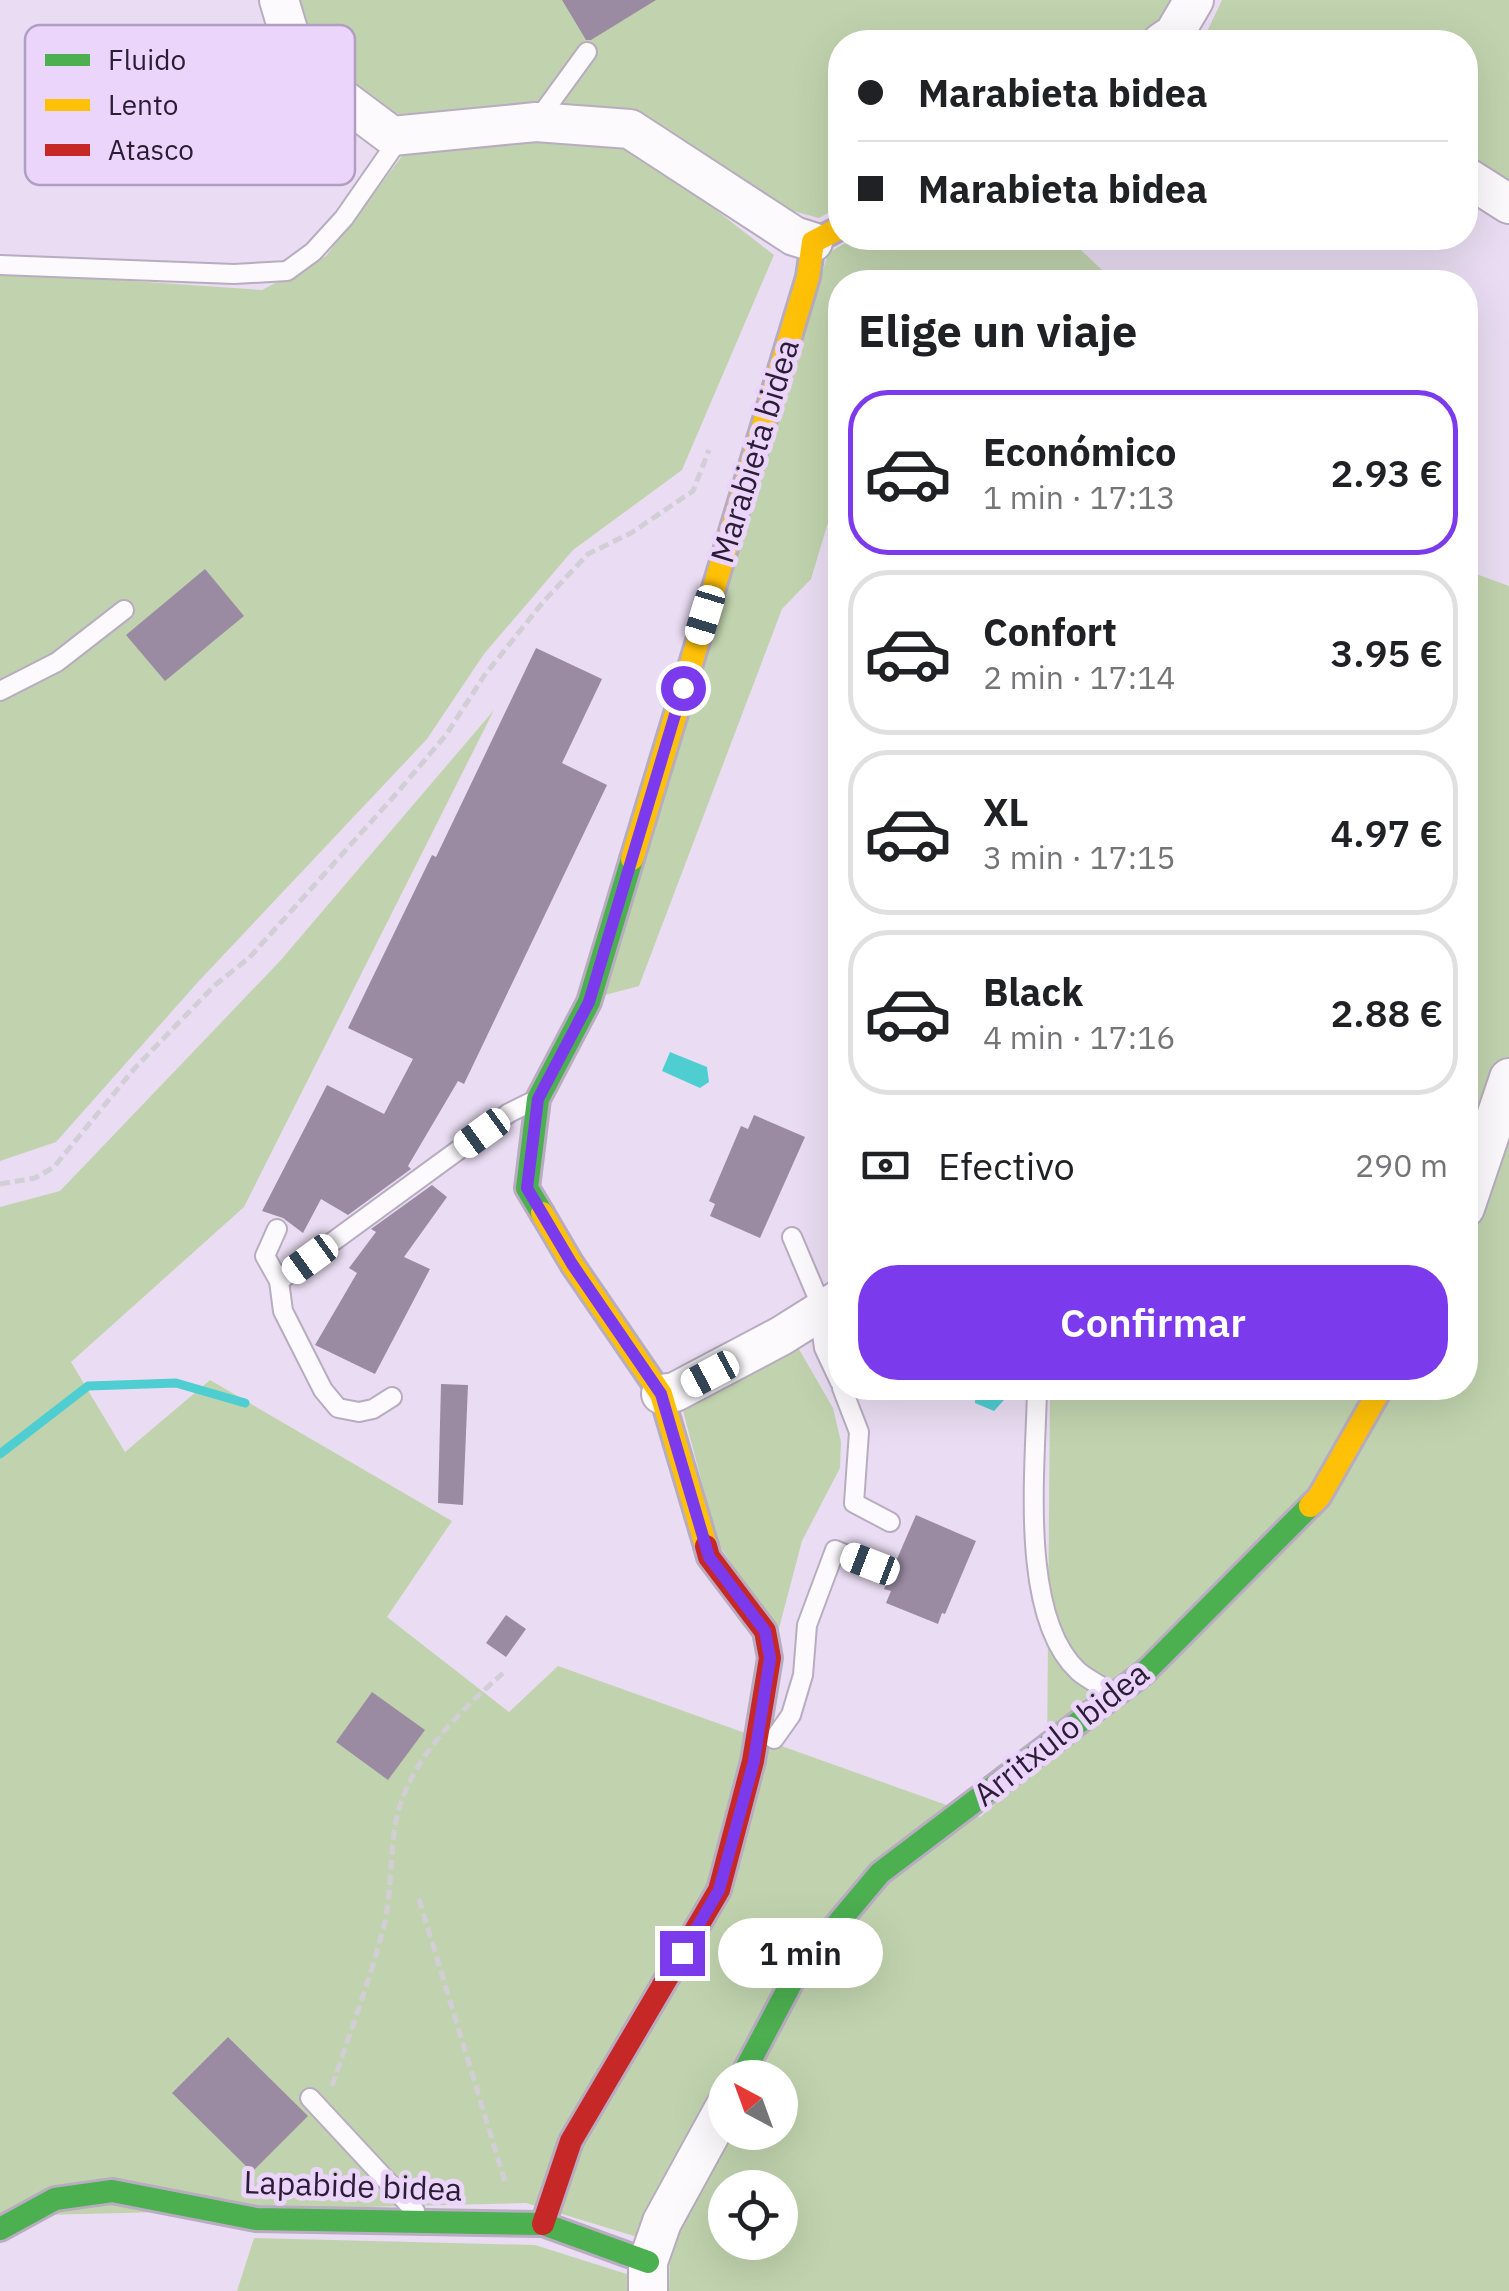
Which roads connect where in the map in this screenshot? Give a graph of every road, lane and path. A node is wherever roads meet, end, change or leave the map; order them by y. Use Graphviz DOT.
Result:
graph roads {
  1 [pos="279,0"];
  2 [pos="1194,0"];
  3 [pos="286,25"];
  4 [pos="1178,30"];
  5 [pos="587,52"];
  6 [pos="355,108"];
  7 [pos="536,122"];
  8 [pos="401,136"];
  9 [pos="1478,184"];
  10 [pos="1509,204"];
  11 [pos="827,235"];
  12 [pos="0,265"];
  13 [pos="712,445"];
  14 [pos="124,610"];
  15 [pos="0,691"];
  16 [pos="1509,1078"];
  17 [pos="538,1099"];
  18 [pos="1478,1170"];
  19 [pos="0,1184"];
  20 [pos="278,1230"];
  21 [pos="792,1236"];
  22 [pos="280,1281"];
  23 [pos="828,1305"];
  24 [pos="828,1308"];
  25 [pos="828,1321"];
  26 [pos="828,1357"];
  27 [pos="661,1394"];
  28 [pos="392,1397"];
  29 [pos="846,1400"];
  30 [pos="1037,1400"];
  31 [pos="1375,1400"];
  32 [pos="890,1522"];
  33 [pos="870,1564"];
  34 [pos="503,1673"];
  35 [pos="1115,1695"];
  36 [pos="754,1761"];
  37 [pos="419,1898"];
  38 [pos="751,2060"];
  39 [pos="310,2098"];
  40 [pos="323,2113"];
  41 [pos="708,2137"];
  42 [pos="426,2222"];
  43 [pos="516,2224"];
  44 [pos="543,2224"];
  45 [pos="0,2229"];
  46 [pos="648,2276"];
  1 -- 3 [label="street"];
  2 -- 4 [label="street"];
  5 -- 7 [label="lane"];
  6 -- 8 [label="street"];
  7 -- 8 [label="street"];
  7 -- 11 [label="street"];
  8 -- 12 [label="lane"];
  9 -- 10 [label="street"];
  11 -- 17 [label="street, Marabieta bidea"];
  13 -- 19 [label="path"];
  14 -- 15 [label="lane"];
  16 -- 18 [label="street"];
  17 -- 22 [label="lane"];
  17 -- 27 [label="street, Marabieta bidea"];
  20 -- 22 [label="lane"];
  21 -- 23 [label="lane"];
  22 -- 28 [label="lane"];
  24 -- 27 [label="street"];
  25 -- 26 [label="lane"];
  27 -- 36 [label="street, Marabieta bidea"];
  29 -- 32 [label="lane"];
  30 -- 35 [label="lane"];
  31 -- 35 [label="street, Arritxulo bidea"];
  33 -- 36 [label="lane"];
  34 -- 40 [label="path"];
  35 -- 38 [label="street, Arritxulo bidea"];
  36 -- 44 [label="street, Marabieta bidea"];
  37 -- 43 [label="path"];
  39 -- 40 [label="lane"];
  40 -- 42 [label="lane"];
  41 -- 46 [label="street"];
  42 -- 43 [label="street, Lapabide bidea"];
  42 -- 45 [label="street, Lapabide bidea"];
  43 -- 44 [label="street, Lapabide bidea"];
  44 -- 46 [label="street, Lapabide bidea"];
}
